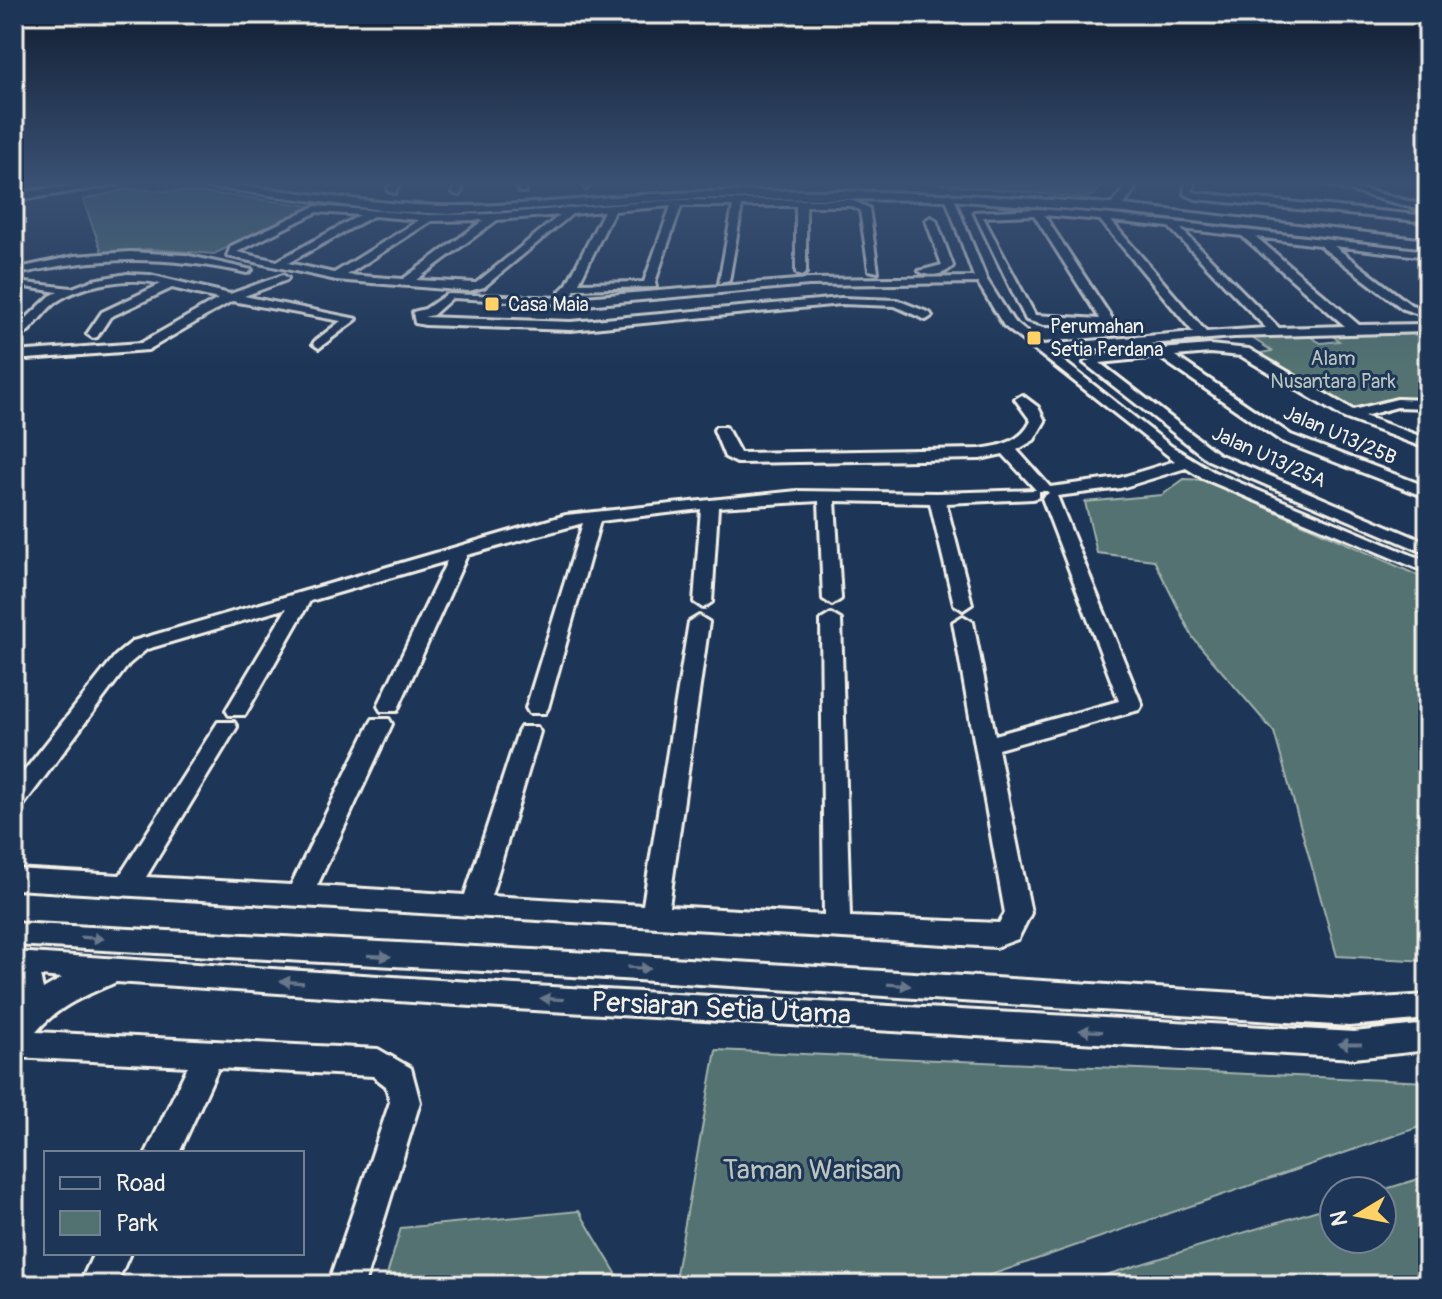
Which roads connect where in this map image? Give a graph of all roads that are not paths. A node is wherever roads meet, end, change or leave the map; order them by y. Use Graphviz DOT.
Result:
graph roads {
  1 [pos="245,245"];
  2 [pos="314,245"];
  3 [pos="387,245"];
  4 [pos="457,245"];
  5 [pos="529,245"];
  6 [pos="592,245"];
  7 [pos="662,245"];
  8 [pos="730,245"];
  9 [pos="801,245"];
  10 [pos="870,245"];
  11 [pos="940,245"];
  12 [pos="967,245"];
  13 [pos="992,245"];
  14 [pos="1060,245"];
  15 [pos="1126,245"];
  16 [pos="1191,245"];
  17 [pos="1258,245"];
  18 [pos="1325,245"];
  19 [pos="1338,245"];
  20 [pos="1404,252"];
  21 [pos="1428,254"];
  22 [pos="277,265"];
  23 [pos="1428,269"];
  24 [pos="874,270"];
  25 [pos="14,272"];
  26 [pos="801,273"];
  27 [pos="336,277"];
  28 [pos="283,278"];
  29 [pos="981,280"];
  30 [pos="723,281"];
  31 [pos="171,284"];
  32 [pos="404,284"];
  33 [pos="29,285"];
  34 [pos="648,285"];
  35 [pos="572,286"];
  36 [pos="72,291"];
  37 [pos="429,295"];
  38 [pos="666,296"];
  39 [pos="232,297"];
  40 [pos="447,297"];
  41 [pos="565,302"];
  42 [pos="585,302"];
  43 [pos="1428,313"];
  44 [pos="37,315"];
  45 [pos="417,315"];
  46 [pos="14,316"];
  47 [pos="926,316"];
  48 [pos="680,318"];
  49 [pos="1109,323"];
  50 [pos="1428,328"];
  51 [pos="1356,329"];
  52 [pos="1275,331"];
  53 [pos="93,334"];
  54 [pos="1202,335"];
  55 [pos="14,337"];
  56 [pos="1120,340"];
  57 [pos="319,344"];
  58 [pos="1041,349"];
  59 [pos="1162,353"];
  60 [pos="14,356"];
  61 [pos="1022,399"];
  62 [pos="1428,404"];
  63 [pos="1349,415"];
  64 [pos="721,430"];
  65 [pos="1428,444"];
  66 [pos="1008,450"];
  67 [pos="1179,466"];
  68 [pos="1045,493"];
  69 [pos="1428,493"];
  70 [pos="827,496"];
  71 [pos="937,498"];
  72 [pos="710,503"];
  73 [pos="593,517"];
  74 [pos="1428,549"];
  75 [pos="460,552"];
  76 [pos="1428,568"];
  77 [pos="304,596"];
  78 [pos="537,708"];
  79 [pos="529,732"];
  80 [pos="987,745"];
  81 [pos="14,801"];
  82 [pos="14,879"];
  83 [pos="127,886"];
  84 [pos="300,894"];
  85 [pos="475,905"];
  86 [pos="654,917"];
  87 [pos="837,929"];
  88 [pos="14,934"];
  89 [pos="14,966"];
  90 [pos="120,970"];
  91 [pos="1428,1007"];
  92 [pos="18,1034"];
  93 [pos="1428,1037"];
  94 [pos="209,1055"];
  95 [pos="163,1151"];
  96 [pos="112,1255"];
  97 [pos="97,1285"];
  98 [pos="346,1285"];
  1 -- 22 [label="street"];
  2 -- 22 [label="street"];
  3 -- 27 [label="street"];
  4 -- 32 [label="street"];
  5 -- 32 [label="street"];
  6 -- 35 [label="street"];
  7 -- 34 [label="street"];
  8 -- 30 [label="street"];
  9 -- 26 [label="street"];
  10 -- 24 [label="street"];
  11 -- 24 [label="street"];
  12 -- 29 [label="street"];
  13 -- 49 [label="street"];
  14 -- 49 [label="street"];
  15 -- 54 [label="street"];
  16 -- 52 [label="street"];
  17 -- 51 [label="street"];
  18 -- 43 [label="street"];
  19 -- 20 [label="street"];
  20 -- 21 [label="street"];
  20 -- 23 [label="street"];
  22 -- 27 [label="street"];
  24 -- 26 [label="street"];
  25 -- 28 [label="street"];
  26 -- 30 [label="street"];
  27 -- 32 [label="street"];
  28 -- 37 [label="street"];
  28 -- 39 [label="street"];
  29 -- 38 [label="street"];
  29 -- 58 [label="street"];
  30 -- 34 [label="street"];
  31 -- 36 [label="street"];
  31 -- 39 [label="street"];
  31 -- 53 [label="street"];
  33 -- 36 [label="street"];
  34 -- 35 [label="street"];
  35 -- 41 [label="street"];
  35 -- 42 [label="street"];
  36 -- 44 [label="street"];
  37 -- 40 [label="street"];
  37 -- 45 [label="street"];
  38 -- 42 [label="street"];
  38 -- 48 [label="street"];
  39 -- 57 [label="street"];
  39 -- 60 [label="street"];
  40 -- 41 [label="street"];
  40 -- 45 [label="street"];
  41 -- 42 [label="street"];
  44 -- 46 [label="street"];
  44 -- 55 [label="street"];
  45 -- 48 [label="street"];
  47 -- 48 [label="street"];
  49 -- 56 [label="street"];
  50 -- 51 [label="street"];
  51 -- 52 [label="street"];
  52 -- 54 [label="street"];
  54 -- 56 [label="street"];
  56 -- 58 [label="street"];
  58 -- 67 [label="street"];
  59 -- 63 [label="street"];
  59 -- 69 [label="street, Jalan U13/25B"];
  59 -- 74 [label="street, Jalan U13/25A"];
  61 -- 66 [label="street"];
  62 -- 63 [label="street"];
  63 -- 65 [label="street"];
  64 -- 66 [label="street"];
  66 -- 68 [label="street"];
  67 -- 68 [label="street"];
  67 -- 76 [label="street"];
  68 -- 71 [label="street"];
  68 -- 80 [label="street"];
  70 -- 71 [label="street"];
  70 -- 72 [label="street"];
  70 -- 87 [label="street"];
  71 -- 80 [label="street"];
  72 -- 73 [label="street"];
  72 -- 86 [label="street"];
  73 -- 75 [label="street"];
  73 -- 78 [label="street"];
  75 -- 77 [label="street"];
  75 -- 84 [label="street"];
  77 -- 81 [label="street"];
  77 -- 83 [label="street"];
  79 -- 85 [label="street"];
  80 -- 87 [label="street"];
  82 -- 83 [label="street"];
  83 -- 84 [label="street"];
  84 -- 85 [label="street"];
  85 -- 86 [label="street"];
  86 -- 87 [label="street"];
  88 -- 91 [label="street, Persiaran Setia Utama, one-way"];
  89 -- 90 [label="street, Persiaran Setia Utama"];
  89 -- 92 [label="street"];
  90 -- 92 [label="street"];
  93 -- 90 [label="street, Persiaran Setia Utama, one-way"];
  92 -- 94 [label="street"];
  94 -- 95 [label="street"];
  94 -- 98 [label="street"];
  96 -- 97 [label="street"];
}
